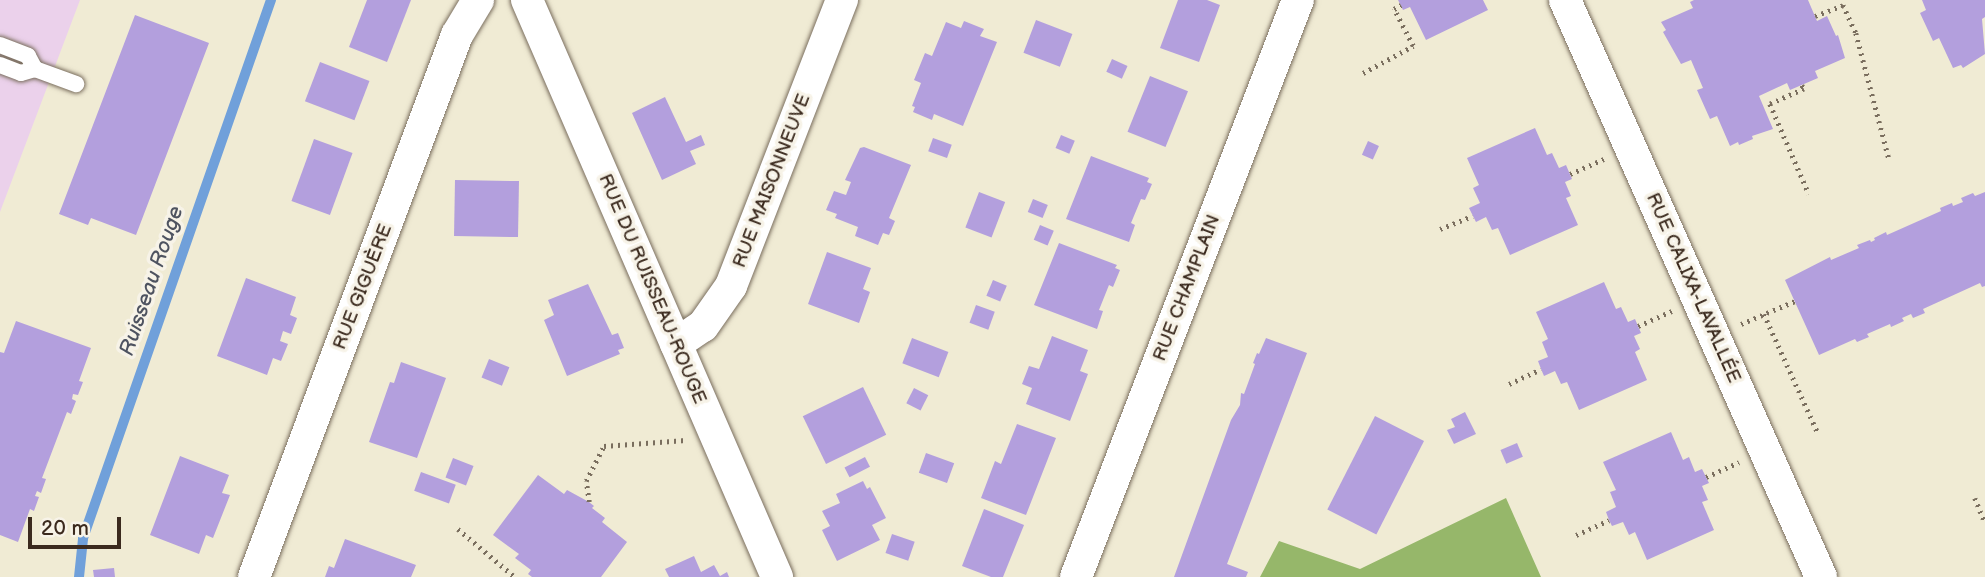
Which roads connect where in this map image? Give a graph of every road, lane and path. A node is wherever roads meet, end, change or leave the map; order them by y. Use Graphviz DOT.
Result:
graph roads {
  1 [pos="478,0"];
  2 [pos="527,0"];
  3 [pos="842,0"];
  4 [pos="1298,0"];
  5 [pos="1565,0"];
  6 [pos="1401,5"];
  7 [pos="1815,16"];
  8 [pos="0,45"];
  9 [pos="0,65"];
  10 [pos="35,69"];
  11 [pos="1363,73"];
  12 [pos="76,84"];
  13 [pos="1802,85"];
  14 [pos="1889,159"];
  15 [pos="1809,194"];
  16 [pos="1473,216"];
  17 [pos="1440,229"];
  18 [pos="1795,301"];
  19 [pos="1764,314"];
  20 [pos="1715,336"];
  21 [pos="676,344"];
  22 [pos="1541,369"];
  23 [pos="1509,384"];
  24 [pos="712,428"];
  25 [pos="1818,433"];
  26 [pos="1975,498"];
  27 [pos="589,502"];
  28 [pos="1609,520"];
  29 [pos="1985,523"];
  30 [pos="458,529"];
  31 [pos="1576,535"];
  32 [pos="254,577"];
  33 [pos="515,577"];
  34 [pos="777,577"];
  35 [pos="1076,577"];
  36 [pos="1821,577"];
  1 -- 32 [label="street, RUE GIGUÈRE"];
  2 -- 21 [label="street, RUE DU RUISSEAU-ROUGE"];
  3 -- 21 [label="street, RUE MAISONNEUVE"];
  4 -- 35 [label="street, RUE CHAMPLAIN"];
  5 -- 20 [label="street, RUE CALIXA-LAVALLÉE"];
  6 -- 11 [label="path"];
  7 -- 14 [label="path"];
  8 -- 10 [label="lane"];
  9 -- 10 [label="lane"];
  10 -- 12 [label="lane"];
  13 -- 15 [label="path"];
  16 -- 17 [label="path"];
  18 -- 19 [label="path"];
  19 -- 20 [label="path"];
  19 -- 25 [label="path"];
  20 -- 36 [label="street, RUE CALIXA-LAVALLÉE"];
  21 -- 24 [label="street, RUE DU RUISSEAU-ROUGE"];
  22 -- 23 [label="path"];
  24 -- 27 [label="path"];
  24 -- 34 [label="street, RUE DU RUISSEAU-ROUGE"];
  26 -- 29 [label="path"];
  28 -- 31 [label="path"];
  30 -- 33 [label="path"];
}
